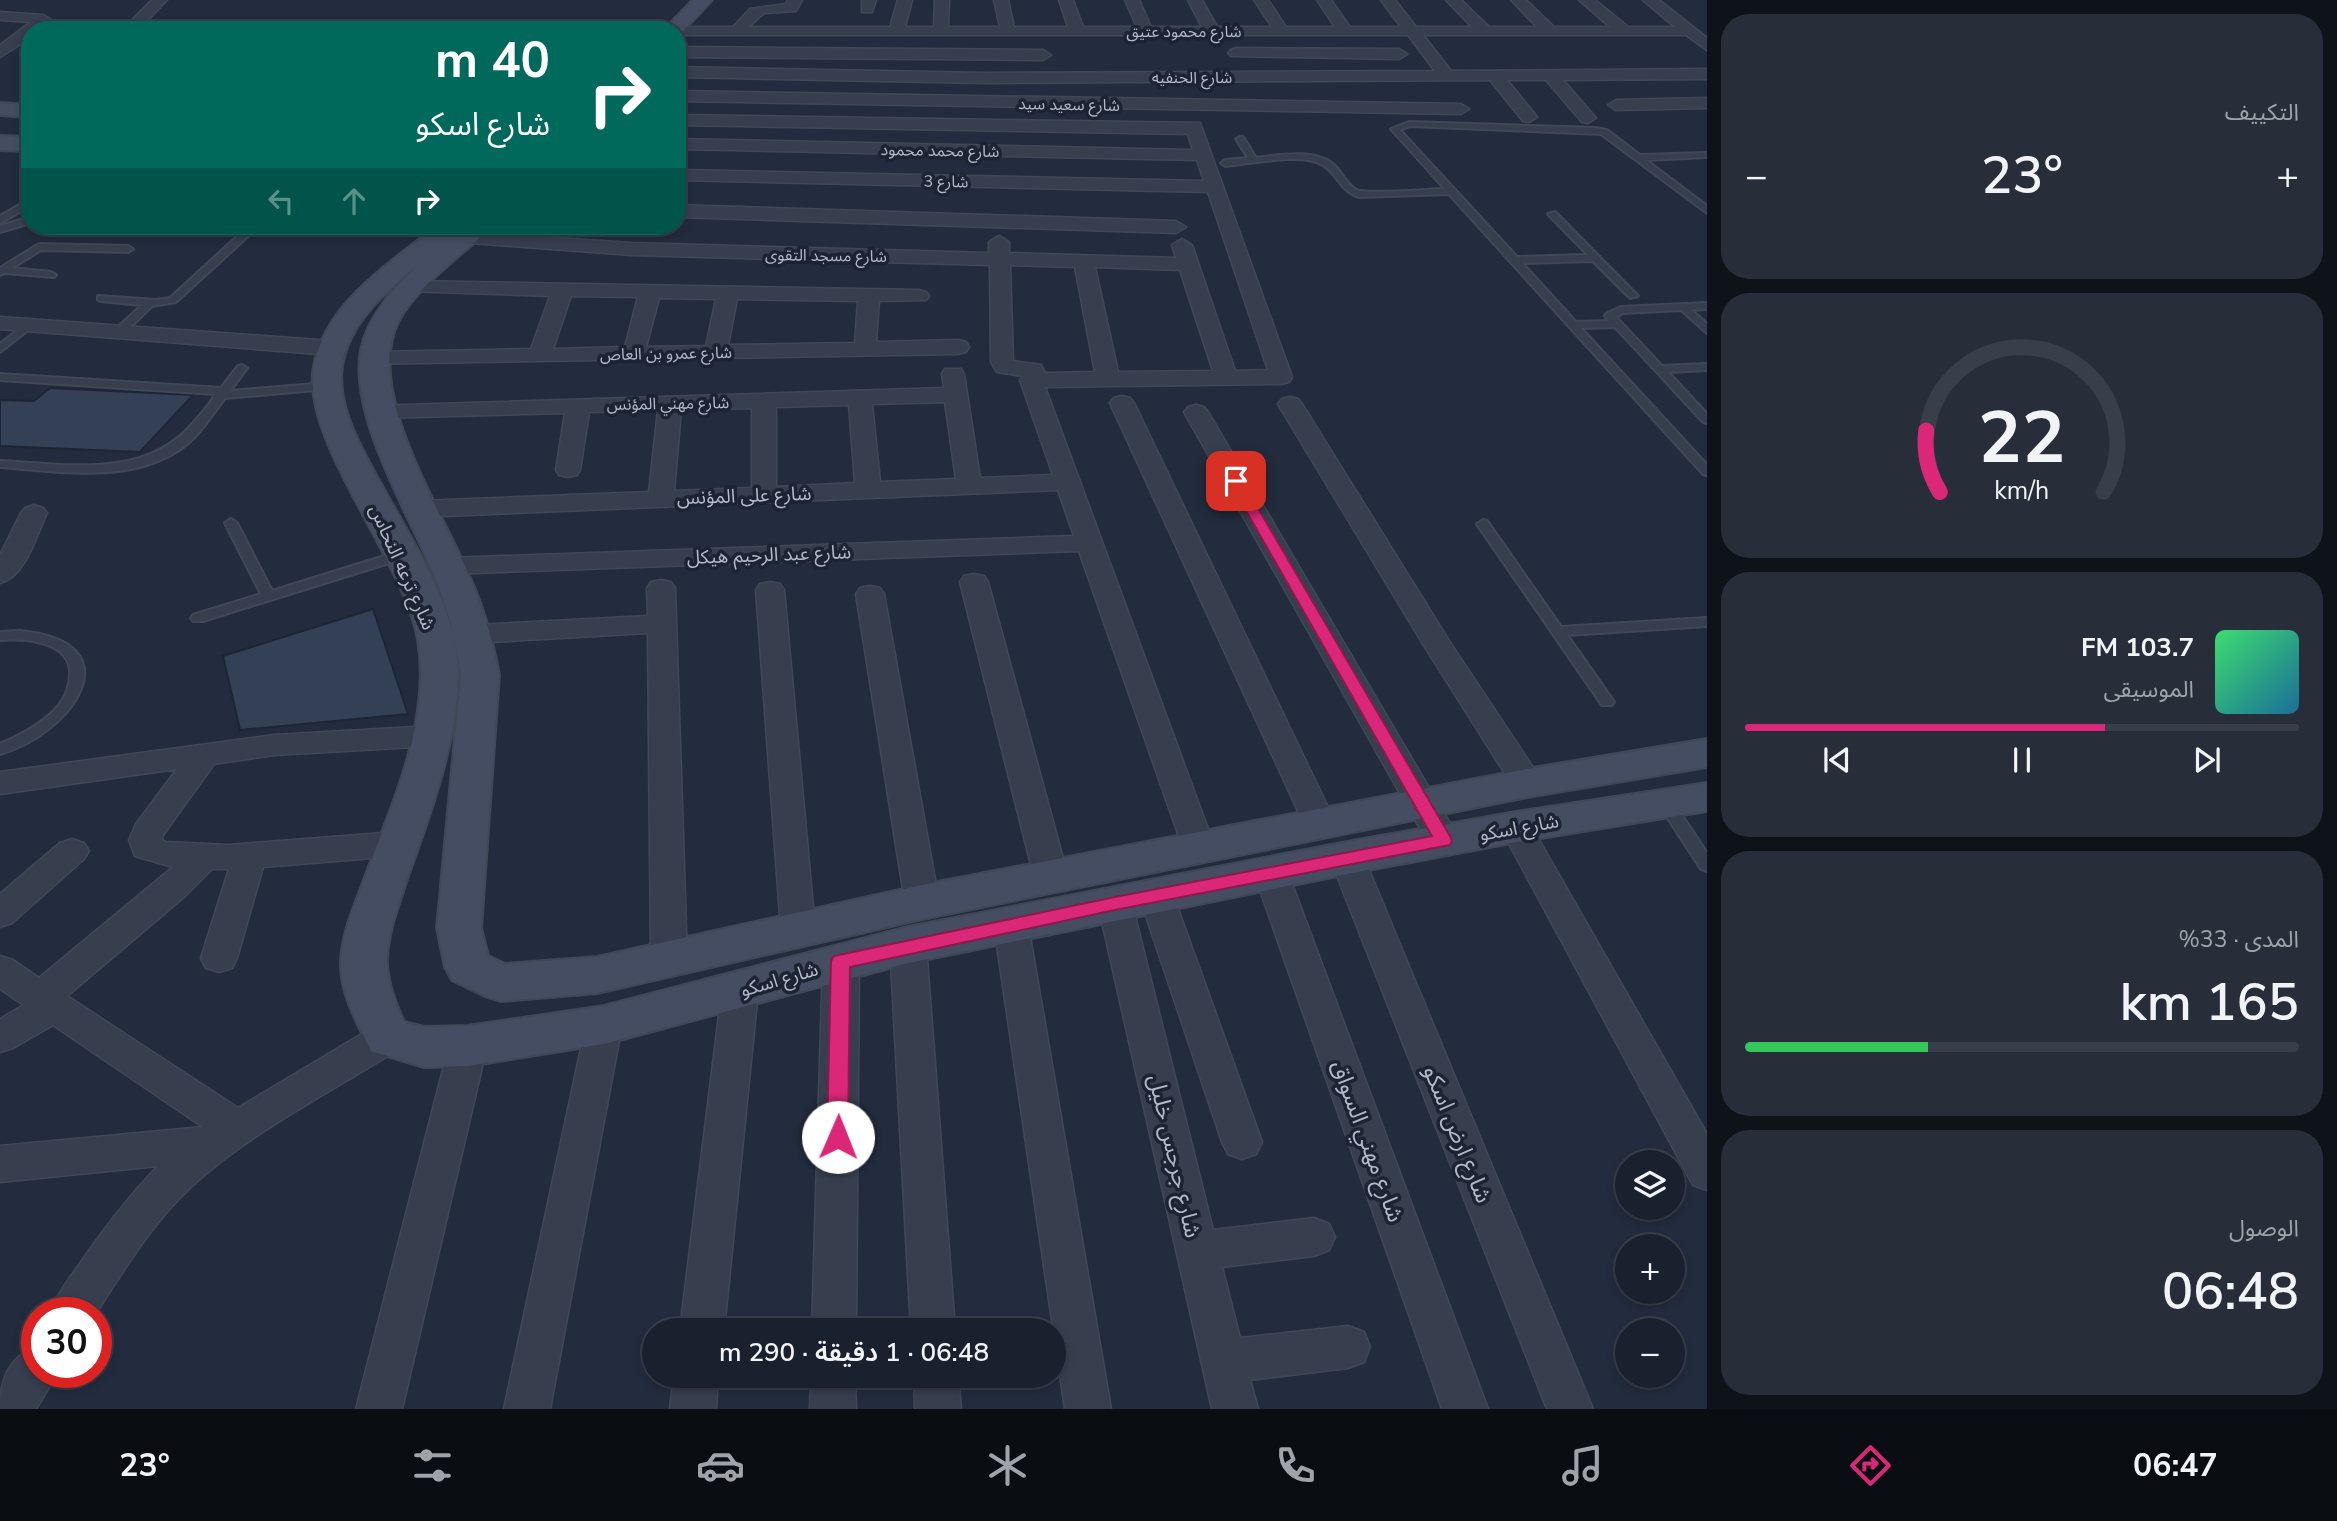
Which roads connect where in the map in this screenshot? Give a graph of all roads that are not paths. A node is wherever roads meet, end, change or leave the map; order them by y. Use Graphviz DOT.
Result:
graph roads {
  1 [pos="160,0"];
  2 [pos="703,0"];
  3 [pos="795,0"];
  4 [pos="905,0"];
  5 [pos="942,0"];
  6 [pos="1001,0"];
  7 [pos="1066,0"];
  8 [pos="1132,0"];
  9 [pos="1195,0"];
  10 [pos="1261,0"];
  11 [pos="1324,0"];
  12 [pos="1388,0"];
  13 [pos="1453,0"];
  14 [pos="1518,0"];
  15 [pos="1586,0"];
  16 [pos="1650,0"];
  17 [pos="0,16"];
  18 [pos="139,21"];
  19 [pos="683,21"];
  20 [pos="21,23"];
  21 [pos="21,28"];
  22 [pos="686,30"];
  23 [pos="738,30"];
  24 [pos="0,31"];
  25 [pos="894,31"];
  26 [pos="941,31"];
  27 [pos="1008,31"];
  28 [pos="1146,31"];
  29 [pos="1182,31"];
  30 [pos="1212,31"];
  31 [pos="1289,31"];
  32 [pos="1346,31"];
  33 [pos="1413,31"];
  34 [pos="1480,31"];
  35 [pos="1543,31"];
  36 [pos="1619,31"];
  37 [pos="21,34"];
  38 [pos="1700,35"];
  39 [pos="1073,41"];
  40 [pos="4,46"];
  41 [pos="1191,50"];
  42 [pos="686,51"];
  43 [pos="889,53"];
  44 [pos="1236,53"];
  45 [pos="1307,53"];
  46 [pos="1399,54"];
  47 [pos="1043,55"];
  48 [pos="1201,71"];
  49 [pos="686,72"];
  50 [pos="1664,74"];
  51 [pos="1707,74"];
  52 [pos="1550,75"];
  53 [pos="1581,75"];
  54 [pos="1442,76"];
  55 [pos="1495,76"];
  56 [pos="1517,76"];
  57 [pos="886,77"];
  58 [pos="1261,78"];
  59 [pos="1321,78"];
  60 [pos="1379,78"];
  61 [pos="1084,83"];
  62 [pos="1209,94"];
  63 [pos="1269,95"];
  64 [pos="1328,95"];
  65 [pos="686,96"];
  66 [pos="1707,103"];
  67 [pos="1616,105"];
  68 [pos="1400,108"];
  69 [pos="1461,109"];
  70 [pos="0,110"];
  71 [pos="21,111"];
  72 [pos="1529,117"];
  73 [pos="1588,118"];
  74 [pos="686,120"];
  75 [pos="1409,124"];
  76 [pos="1472,126"];
  77 [pos="1240,139"];
  78 [pos="0,143"];
  79 [pos="21,144"];
  80 [pos="686,144"];
  81 [pos="1203,155"];
  82 [pos="1707,155"];
  83 [pos="1638,158"];
  84 [pos="1255,161"];
  85 [pos="1225,163"];
  86 [pos="686,175"];
  87 [pos="790,178"];
  88 [pos="998,182"];
  89 [pos="1162,186"];
  90 [pos="1214,187"];
  91 [pos="1451,191"];
  92 [pos="21,207"];
  93 [pos="1707,210"];
  94 [pos="686,213"];
  95 [pos="1552,214"];
  96 [pos="0,220"];
  97 [pos="999,221"];
  98 [pos="21,223"];
  99 [pos="1176,227"];
  100 [pos="0,229"];
  101 [pos="781,234"];
  102 [pos="453,235"];
  103 [pos="456,235"];
  104 [pos="497,235"];
  105 [pos="639,235"];
  106 [pos="243,236"];
  107 [pos="128,249"];
  108 [pos="632,249"];
  109 [pos="1596,258"];
  110 [pos="999,259"];
  111 [pos="1515,261"];
  112 [pos="1084,262"];
  113 [pos="1188,264"];
  114 [pos="1,271"];
  115 [pos="51,275"];
  116 [pos="413,287"];
  117 [pos="564,289"];
  118 [pos="650,291"];
  119 [pos="729,292"];
  120 [pos="869,295"];
  121 [pos="919,296"];
  122 [pos="1633,296"];
  123 [pos="101,298"];
  124 [pos="150,302"];
  125 [pos="1707,306"];
  126 [pos="1683,307"];
  127 [pos="0,323"];
  128 [pos="1616,324"];
  129 [pos="28,325"];
  130 [pos="1574,325"];
  131 [pos="1707,330"];
  132 [pos="119,332"];
  133 [pos="958,347"];
  134 [pos="332,348"];
  135 [pos="0,349"];
  136 [pos="865,349"];
  137 [pos="716,352"];
  138 [pos="634,353"];
  139 [pos="540,355"];
  140 [pos="1707,367"];
  141 [pos="242,368"];
  142 [pos="1658,369"];
  143 [pos="0,377"];
  144 [pos="1226,378"];
  145 [pos="1034,380"];
  146 [pos="376,387"];
  147 [pos="1115,391"];
  148 [pos="328,392"];
  149 [pos="221,393"];
  150 [pos="860,398"];
  151 [pos="764,401"];
  152 [pos="670,404"];
  153 [pos="1290,404"];
  154 [pos="578,405"];
  155 [pos="1196,412"];
  156 [pos="1707,420"];
  157 [pos="0,464"];
  158 [pos="568,470"];
  159 [pos="1707,472"];
  160 [pos="1066,482"];
  161 [pos="969,486"];
  162 [pos="868,491"];
  163 [pos="764,494"];
  164 [pos="661,499"];
  165 [pos="422,509"];
  166 [pos="34,513"];
  167 [pos="231,523"];
  168 [pos="1483,524"];
  169 [pos="1090,542"];
  170 [pos="401,555"];
  171 [pos="448,566"];
  172 [pos="0,575"];
  173 [pos="974,582"];
  174 [pos="662,588"];
  175 [pos="770,590"];
  176 [pos="870,594"];
  177 [pos="268,597"];
  178 [pos="198,618"];
  179 [pos="1707,622"];
  180 [pos="660,624"];
  181 [pos="1558,631"];
  182 [pos="474,634"];
  183 [pos="0,636"];
  184 [pos="1607,702"];
  185 [pos="432,736"];
  186 [pos="0,749"];
  187 [pos="205,754"];
  188 [pos="1707,754"];
  189 [pos="0,783"];
  190 [pos="1527,783"];
  191 [pos="1687,800"];
  192 [pos="1433,822"];
  193 [pos="1320,824"];
  194 [pos="1516,827"];
  195 [pos="397,844"];
  196 [pos="1199,848"];
  197 [pos="72,851"];
  198 [pos="250,855"];
  199 [pos="203,857"];
  200 [pos="1347,858"];
  201 [pos="1707,865"];
  202 [pos="1271,873"];
  203 [pos="1051,877"];
  204 [pos="1135,900"];
  205 [pos="922,902"];
  206 [pos="0,914"];
  207 [pos="1011,925"];
  208 [pos="798,929"];
  209 [pos="908,945"];
  210 [pos="219,958"];
  211 [pos="669,959"];
  212 [pos="841,961"];
  213 [pos="0,970"];
  214 [pos="501,983"];
  215 [pos="740,991"];
  216 [pos="48,1001"];
  217 [pos="604,1025"];
  218 [pos="0,1037"];
  219 [pos="387,1037"];
  220 [pos="468,1046"];
  221 [pos="226,1136"];
  222 [pos="1242,1142"];
  223 [pos="0,1164"];
  224 [pos="1707,1172"];
  225 [pos="1314,1237"];
  226 [pos="1198,1251"];
  227 [pos="82,1297"];
  228 [pos="703,1318"];
  229 [pos="834,1318"];
  230 [pos="932,1318"];
  231 [pos="1349,1347"];
  232 [pos="1224,1361"];
  233 [pos="24,1388"];
  234 [pos="695,1388"];
  235 [pos="833,1388"];
  236 [pos="937,1388"];
  237 [pos="10,1409"];
  238 [pos="379,1409"];
  239 [pos="527,1409"];
  240 [pos="692,1409"];
  241 [pos="833,1409"];
  242 [pos="938,1409"];
  243 [pos="1088,1409"];
  244 [pos="1236,1409"];
  245 [pos="1465,1409"];
  246 [pos="1570,1409"];
  1 -- 18 [label="street"];
  2 -- 19 [label="main road"];
  3 -- 23 [label="street"];
  4 -- 25 [label="street"];
  5 -- 26 [label="street"];
  6 -- 27 [label="street"];
  7 -- 39 [label="street"];
  8 -- 28 [label="street"];
  9 -- 30 [label="street"];
  10 -- 31 [label="street"];
  11 -- 32 [label="street"];
  12 -- 33 [label="street"];
  13 -- 34 [label="street"];
  14 -- 35 [label="street"];
  15 -- 36 [label="street"];
  16 -- 38 [label="street"];
  17 -- 20 [label="street"];
  21 -- 24 [label="street"];
  22 -- 23 [label="street, شارع محمود عتيق"];
  23 -- 25 [label="street, شارع محمود عتيق"];
  25 -- 26 [label="street, شارع محمود عتيق"];
  25 -- 43 [label="street"];
  26 -- 27 [label="street, شارع محمود عتيق"];
  27 -- 39 [label="street, شارع محمود عتيق"];
  28 -- 29 [label="street, شارع محمود عتيق"];
  28 -- 39 [label="street, شارع محمود عتيق"];
  29 -- 30 [label="street, شارع محمود عتيق"];
  29 -- 41 [label="street"];
  30 -- 31 [label="street, شارع محمود عتيق"];
  31 -- 32 [label="street, شارع محمود عتيق"];
  31 -- 45 [label="street"];
  32 -- 33 [label="street, شارع محمود عتيق"];
  33 -- 34 [label="street, شارع محمود عتيق"];
  33 -- 54 [label="street"];
  34 -- 35 [label="street, شارع محمود عتيق"];
  34 -- 56 [label="street"];
  35 -- 36 [label="street, شارع محمود عتيق"];
  35 -- 53 [label="street"];
  36 -- 38 [label="street, شارع محمود عتيق"];
  36 -- 50 [label="street"];
  37 -- 40 [label="street"];
  39 -- 61 [label="street"];
  42 -- 43 [label="street"];
  43 -- 47 [label="street"];
  43 -- 57 [label="street"];
  44 -- 45 [label="street"];
  45 -- 46 [label="street"];
  45 -- 59 [label="street"];
  48 -- 58 [label="street, شارع الحنفيه"];
  48 -- 61 [label="street, شارع الحنفيه"];
  48 -- 62 [label="street"];
  49 -- 57 [label="street, شارع الحنفيه"];
  50 -- 51 [label="street, شارع الحنفيه"];
  50 -- 53 [label="street, شارع الحنفيه"];
  52 -- 53 [label="street, شارع الحنفيه"];
  52 -- 56 [label="street, شارع الحنفيه"];
  52 -- 73 [label="street"];
  54 -- 55 [label="street, شارع الحنفيه"];
  54 -- 60 [label="street, شارع الحنفيه"];
  54 -- 69 [label="street"];
  55 -- 56 [label="street, شارع الحنفيه"];
  55 -- 72 [label="street"];
  57 -- 61 [label="street, شارع الحنفيه"];
  58 -- 59 [label="street, شارع الحنفيه"];
  58 -- 63 [label="street"];
  59 -- 60 [label="street, شارع الحنفيه"];
  59 -- 64 [label="street"];
  60 -- 68 [label="street"];
  65 -- 68 [label="street, شارع سعيد سيد"];
  66 -- 67 [label="street"];
  68 -- 69 [label="street, شارع سعيد سيد"];
  68 -- 75 [label="street"];
  69 -- 76 [label="street"];
  70 -- 71 [label="main road"];
  74 -- 81 [label="street"];
  75 -- 76 [label="lane"];
  75 -- 91 [label="lane"];
  76 -- 83 [label="lane"];
  77 -- 84 [label="lane"];
  78 -- 79 [label="main road"];
  80 -- 81 [label="street, شارع محمد محمود"];
  81 -- 90 [label="street"];
  82 -- 83 [label="lane"];
  83 -- 93 [label="lane"];
  84 -- 85 [label="lane"];
  84 -- 91 [label="lane"];
  86 -- 87 [label="street, شارع 3"];
  87 -- 88 [label="street, شارع 3"];
  87 -- 101 [label="street"];
  88 -- 89 [label="street, شارع 3"];
  88 -- 97 [label="street"];
  89 -- 90 [label="street, شارع 3"];
  89 -- 99 [label="street"];
  90 -- 144 [label="street"];
  91 -- 111 [label="lane"];
  92 -- 96 [label="lane"];
  94 -- 101 [label="street"];
  95 -- 109 [label="lane"];
  97 -- 99 [label="street"];
  97 -- 101 [label="street"];
  97 -- 110 [label="street"];
  98 -- 100 [label="lane"];
  99 -- 113 [label="street"];
  101 -- 108 [label="street, شارع مسجد التقوى"];
  101 -- 110 [label="street, شارع مسجد التقوى"];
  102 -- 134 [label="main road, شارع ترعه النحاس"];
  103 -- 116 [label="main road"];
  104 -- 108 [label="street, شارع مسجد التقوى"];
  105 -- 108 [label="street"];
  106 -- 124 [label="lane"];
  107 -- 114 [label="lane"];
  109 -- 111 [label="lane"];
  109 -- 122 [label="lane"];
  110 -- 112 [label="street, شارع مسجد التقوى"];
  110 -- 145 [label="street"];
  111 -- 130 [label="lane"];
  112 -- 113 [label="street, شارع مسجد التقوى"];
  112 -- 147 [label="street"];
  113 -- 144 [label="street"];
  114 -- 115 [label="lane"];
  116 -- 117 [label="street"];
  116 -- 146 [label="main road"];
  117 -- 118 [label="street"];
  117 -- 139 [label="street"];
  118 -- 119 [label="street"];
  118 -- 138 [label="street"];
  119 -- 120 [label="street"];
  119 -- 137 [label="street"];
  120 -- 121 [label="street"];
  120 -- 136 [label="street"];
  123 -- 124 [label="lane"];
  124 -- 132 [label="lane"];
  125 -- 126 [label="lane"];
  126 -- 128 [label="lane"];
  126 -- 131 [label="lane"];
  127 -- 129 [label="street"];
  128 -- 130 [label="lane"];
  128 -- 142 [label="lane"];
  129 -- 132 [label="street"];
  129 -- 135 [label="lane"];
  130 -- 159 [label="lane"];
  132 -- 134 [label="street"];
  133 -- 136 [label="street, شارع عمرو بن العاص"];
  134 -- 148 [label="main road, شارع ترعه النحاس"];
  136 -- 137 [label="street, شارع عمرو بن العاص"];
  137 -- 138 [label="street, شارع عمرو بن العاص"];
  138 -- 139 [label="street, شارع عمرو بن العاص"];
  139 -- 146 [label="street, شارع عمرو بن العاص"];
  140 -- 142 [label="lane"];
  141 -- 149 [label="lane"];
  142 -- 156 [label="lane"];
  143 -- 149 [label="lane"];
  144 -- 147 [label="street"];
  145 -- 147 [label="street"];
  145 -- 160 [label="street"];
  146 -- 148 [label="main road"];
  146 -- 154 [label="street, شارع مهني المؤنس"];
  146 -- 165 [label="main road, شارع ترعه النحاس"];
  147 -- 193 [label="street"];
  148 -- 149 [label="lane"];
  148 -- 170 [label="main road, شارع ترعه النحاس"];
  149 -- 157 [label="lane"];
  150 -- 151 [label="street, شارع مهني المؤنس"];
  150 -- 161 [label="street, شارع مهني المؤنس"];
  150 -- 162 [label="street"];
  151 -- 152 [label="street, شارع مهني المؤنس"];
  151 -- 163 [label="street"];
  152 -- 154 [label="street, شارع مهني المؤنس"];
  152 -- 164 [label="street"];
  153 -- 190 [label="street"];
  154 -- 158 [label="street"];
  155 -- 192 [label="street"];
  160 -- 161 [label="street, شارع على المؤنس"];
  160 -- 169 [label="street"];
  161 -- 162 [label="street, شارع على المؤنس"];
  162 -- 163 [label="street, شارع على المؤنس"];
  163 -- 164 [label="street, شارع على المؤنس"];
  164 -- 165 [label="street, شارع على المؤنس"];
  165 -- 171 [label="main road, شارع ترعه النحاس"];
  166 -- 172 [label="street"];
  167 -- 177 [label="lane"];
  168 -- 181 [label="lane"];
  169 -- 171 [label="street, شارع عبد الرحيم هيكل"];
  169 -- 196 [label="street"];
  170 -- 177 [label="lane"];
  170 -- 185 [label="main road, شارع ترعه النحاس"];
  171 -- 182 [label="main road, شارع ترعه النحاس"];
  173 -- 203 [label="street"];
  174 -- 180 [label="street"];
  175 -- 208 [label="street"];
  176 -- 205 [label="street"];
  177 -- 178 [label="lane"];
  179 -- 181 [label="lane"];
  180 -- 182 [label="street"];
  180 -- 211 [label="street"];
  181 -- 184 [label="lane"];
  182 -- 214 [label="main road, شارع ترعه النحاس"];
  183 -- 186 [label="lane"];
  185 -- 187 [label="street"];
  185 -- 195 [label="main road, شارع ترعه النحاس"];
  187 -- 189 [label="street"];
  187 -- 199 [label="street"];
  188 -- 190 [label="main road, شارع اسكو"];
  190 -- 192 [label="main road, شارع اسكو"];
  191 -- 194 [label="main road, شارع اسكو"];
  191 -- 201 [label="lane"];
  192 -- 193 [label="main road, شارع اسكو"];
  192 -- 194 [label="main road, شارع اسكو"];
  192 -- 200 [label="main road, شارع اسكو"];
  193 -- 196 [label="main road, شارع اسكو"];
  194 -- 224 [label="street"];
  195 -- 198 [label="street"];
  195 -- 219 [label="main road, شارع ترعه النحاس"];
  196 -- 203 [label="main road, شارع اسكو"];
  197 -- 206 [label="street"];
  198 -- 199 [label="street"];
  198 -- 210 [label="street"];
  199 -- 216 [label="street"];
  200 -- 202 [label="main road, شارع اسكو"];
  200 -- 246 [label="street, شارع ارض اسكو"];
  202 -- 204 [label="main road, شارع اسكو"];
  202 -- 245 [label="street, شارع مهني السواق"];
  203 -- 205 [label="main road, شارع اسكو"];
  204 -- 207 [label="main road, شارع اسكو"];
  204 -- 222 [label="street"];
  204 -- 226 [label="street, شارع جرجس خليل"];
  205 -- 208 [label="main road, شارع اسكو"];
  207 -- 209 [label="main road, شارع اسكو"];
  207 -- 243 [label="street"];
  208 -- 211 [label="main road, شارع اسكو"];
  209 -- 212 [label="main road, شارع اسكو"];
  209 -- 230 [label="street"];
  211 -- 214 [label="main road, شارع اسكو"];
  212 -- 215 [label="main road, شارع اسكو"];
  212 -- 229 [label="street"];
  213 -- 216 [label="street"];
  215 -- 217 [label="main road, شارع اسكو"];
  215 -- 228 [label="street"];
  216 -- 218 [label="street"];
  216 -- 221 [label="street"];
  217 -- 220 [label="main road, شارع اسكو"];
  217 -- 239 [label="street"];
  219 -- 220 [label="main road, شارع اسكو"];
  219 -- 221 [label="street"];
  220 -- 238 [label="street"];
  221 -- 223 [label="street"];
  221 -- 227 [label="street"];
  225 -- 226 [label="street"];
  226 -- 232 [label="street, شارع جرجس خليل"];
  231 -- 232 [label="street"];
  232 -- 244 [label="street, شارع جرجس خليل"];
  233 -- 237 [label="street"];
  234 -- 240 [label="street"];
  235 -- 241 [label="street"];
  236 -- 242 [label="street"];
}
